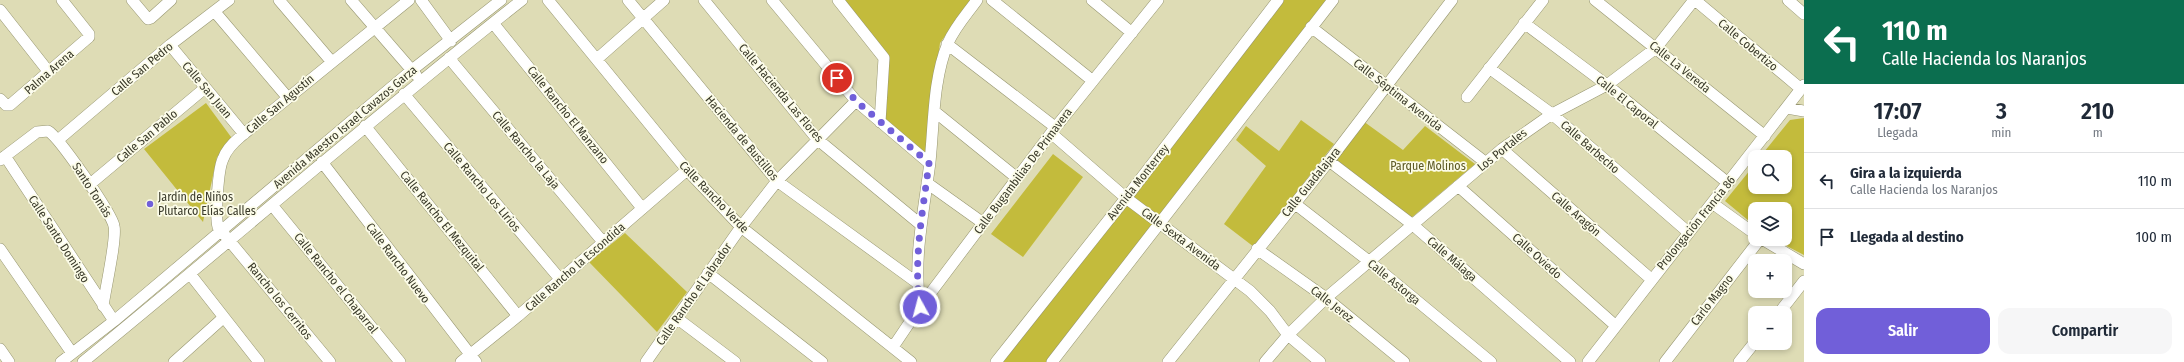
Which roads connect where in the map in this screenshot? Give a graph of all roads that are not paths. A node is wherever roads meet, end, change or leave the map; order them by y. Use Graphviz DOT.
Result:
graph roads {
  1 [pos="62,0"];
  2 [pos="132,0"];
  3 [pos="171,0"];
  4 [pos="229,0"];
  5 [pos="279,0"];
  6 [pos="351,0"];
  7 [pos="409,0"];
  8 [pos="421,0"];
  9 [pos="501,0"];
  10 [pos="522,0"];
  11 [pos="548,0"];
  12 [pos="628,0"];
  13 [pos="664,0"];
  14 [pos="704,0"];
  15 [pos="772,0"];
  16 [pos="838,0"];
  17 [pos="977,0"];
  18 [pos="992,0"];
  19 [pos="1092,0"];
  20 [pos="1158,0"];
  21 [pos="1333,0"];
  22 [pos="1452,0"];
  23 [pos="1542,0"];
  24 [pos="1595,0"];
  25 [pos="1694,0"];
  26 [pos="1788,0"];
  27 [pos="1274,1"];
  28 [pos="0,10"];
  29 [pos="216,12"];
  30 [pos="1804,14"];
  31 [pos="643,18"];
  32 [pos="493,23"];
  33 [pos="1524,23"];
  34 [pos="1310,27"];
  35 [pos="375,28"];
  36 [pos="1132,33"];
  37 [pos="451,41"];
  38 [pos="947,44"];
  39 [pos="170,45"];
  40 [pos="1656,48"];
  41 [pos="449,58"];
  42 [pos="597,59"];
  43 [pos="331,61"];
  44 [pos="1489,68"];
  45 [pos="412,70"];
  46 [pos="48,71"];
  47 [pos="420,80"];
  48 [pos="1093,81"];
  49 [pos="1607,85"];
  50 [pos="1386,86"];
  51 [pos="1803,87"];
  52 [pos="205,88"];
  53 [pos="404,94"];
  54 [pos="1467,97"];
  55 [pos="288,98"];
  56 [pos="856,101"];
  57 [pos="4,102"];
  58 [pos="1787,108"];
  59 [pos="934,111"];
  60 [pos="1804,111"];
  61 [pos="1552,114"];
  62 [pos="880,122"];
  63 [pos="365,126"];
  64 [pos="1053,130"];
  65 [pos="244,134"];
  66 [pos="1765,136"];
  67 [pos="817,139"];
  68 [pos="58,140"];
  69 [pos="1502,149"];
  70 [pos="3,158"];
  71 [pos="1329,161"];
  72 [pos="322,162"];
  73 [pos="1485,162"];
  74 [pos="929,163"];
  75 [pos="687,170"];
  76 [pos="1017,178"];
  77 [pos="777,181"];
  78 [pos="927,183"];
  79 [pos="1728,183"];
  80 [pos="89,185"];
  81 [pos="1458,186"];
  82 [pos="1126,198"];
  83 [pos="1294,203"];
  84 [pos="1712,203"];
  85 [pos="272,205"];
  86 [pos="642,208"];
  87 [pos="983,223"];
  88 [pos="1159,223"];
  89 [pos="920,224"];
  90 [pos="1413,225"];
  91 [pos="741,227"];
  92 [pos="1748,229"];
  93 [pos="220,230"];
  94 [pos="1688,232"];
  95 [pos="230,240"];
  96 [pos="603,242"];
  97 [pos="1756,246"];
  98 [pos="1773,246"];
  99 [pos="1257,248"];
  100 [pos="0,249"];
  101 [pos="1370,262"];
  102 [pos="1804,264"];
  103 [pos="708,273"];
  104 [pos="190,274"];
  105 [pos="1233,278"];
  106 [pos="1651,279"];
  107 [pos="560,280"];
  108 [pos="1804,281"];
  109 [pos="916,282"];
  110 [pos="1326,298"];
  111 [pos="103,306"];
  112 [pos="1784,306"];
  113 [pos="920,307"];
  114 [pos="518,316"];
  115 [pos="223,318"];
  116 [pos="678,319"];
  117 [pos="114,321"];
  118 [pos="1616,326"];
  119 [pos="1288,335"];
  120 [pos="893,347"];
  121 [pos="0,349"];
  122 [pos="1749,350"];
  123 [pos="72,353"];
  124 [pos="469,360"];
  125 [pos="905,360"];
  126 [pos="1594,360"];
  127 [pos="9,362"];
  128 [pos="61,362"];
  129 [pos="83,362"];
  130 [pos="174,362"];
  131 [pos="259,362"];
  132 [pos="330,362"];
  133 [pos="400,362"];
  134 [pos="646,362"];
  135 [pos="735,362"];
  136 [pos="822,362"];
  137 [pos="996,362"];
  138 [pos="1052,362"];
  139 [pos="1168,362"];
  140 [pos="1265,362"];
  141 [pos="1320,362"];
  142 [pos="1404,362"];
  143 [pos="1491,362"];
  144 [pos="1570,362"];
  145 [pos="1665,362"];
  146 [pos="1739,362"];
  1 -- 46 [label="street, Palma Arena"];
  2 -- 3 [label="street"];
  4 -- 29 [label="street, Calle San Pedro"];
  5 -- 43 [label="street"];
  6 -- 35 [label="street"];
  7 -- 35 [label="street, Calle San Agustín"];
  8 -- 37 [label="street"];
  9 -- 37 [label="street, Avenida Maestro Israel Cavazos Garza"];
  10 -- 32 [label="street, Avenida Maestro Israel Cavazos Garza"];
  11 -- 42 [label="street, Calle Rancho Verde"];
  12 -- 31 [label="street, Hacienda de Bustillos"];
  13 -- 31 [label="street"];
  14 -- 67 [label="street, Calle Hacienda Las Flores"];
  15 -- 56 [label="street"];
  16 -- 62 [label="street"];
  17 -- 38 [label="street"];
  18 -- 48 [label="street"];
  19 -- 36 [label="street"];
  20 -- 36 [label="street, Calle Bugambilias De Primavera"];
  21 -- 34 [label="street"];
  22 -- 50 [label="street, Calle Guadalajara"];
  23 -- 33 [label="street"];
  24 -- 40 [label="street, Calle La Vereda"];
  25 -- 40 [label="street, Los Portales"];
  25 -- 51 [label="street, Calle Cobertizo"];
  26 -- 30 [label="street"];
  27 -- 82 [label="street, Avenida Monterrey"];
  28 -- 46 [label="street"];
  29 -- 39 [label="street, Calle San Pedro"];
  29 -- 55 [label="street"];
  31 -- 42 [label="street"];
  31 -- 77 [label="street, Hacienda de Bustillos"];
  32 -- 41 [label="street, Avenida Maestro Israel Cavazos Garza"];
  32 -- 86 [label="street, Calle Rancho El Manzano"];
  33 -- 44 [label="street"];
  33 -- 49 [label="street, Calle El Caporal"];
  34 -- 50 [label="street, Calle Séptima Avenida"];
  34 -- 88 [label="street"];
  35 -- 43 [label="street, Calle San Agustín"];
  35 -- 45 [label="street"];
  36 -- 48 [label="street, Calle Bugambilias De Primavera"];
  37 -- 45 [label="street, Avenida Maestro Israel Cavazos Garza"];
  38 -- 59 [label="street"];
  38 -- 64 [label="street, Calle Sexta Avenida"];
  39 -- 52 [label="street, Calle San Juan"];
  39 -- 68 [label="street, Calle San Pedro"];
  40 -- 49 [label="street, Los Portales"];
  40 -- 66 [label="street, Calle La Vereda"];
  41 -- 47 [label="street, Avenida Maestro Israel Cavazos Garza"];
  41 -- 96 [label="street, Calle Rancho la Laja"];
  42 -- 75 [label="street, Calle Rancho Verde"];
  43 -- 55 [label="street, Calle San Agustín"];
  44 -- 54 [label="street"];
  44 -- 61 [label="street, Calle Barbecho"];
  45 -- 47 [label="street"];
  45 -- 93 [label="street, Avenida Maestro Israel Cavazos Garza"];
  46 -- 57 [label="street, Palma Arena"];
  47 -- 53 [label="street, Avenida Maestro Israel Cavazos Garza"];
  48 -- 64 [label="street, Calle Bugambilias De Primavera"];
  49 -- 61 [label="street, Los Portales"];
  49 -- 79 [label="street, Calle El Caporal"];
  50 -- 71 [label="street, Calle Guadalajara"];
  50 -- 73 [label="street, Calle Séptima Avenida"];
  51 -- 58 [label="street, Prolongación Francia 86"];
  52 -- 65 [label="street, Calle San Juan"];
  52 -- 80 [label="street, Calle San Pablo"];
  53 -- 63 [label="street, Avenida Maestro Israel Cavazos Garza"];
  53 -- 107 [label="street, Calle Rancho Los LIrios"];
  55 -- 65 [label="street, Calle San Agustín"];
  56 -- 62 [label="street"];
  56 -- 67 [label="street, Calle Rancho el Labrador"];
  58 -- 60 [label="street"];
  58 -- 66 [label="street, Prolongación Francia 86"];
  59 -- 74 [label="street"];
  59 -- 76 [label="street"];
  61 -- 69 [label="street, Los Portales"];
  61 -- 94 [label="street, Calle Barbecho"];
  62 -- 74 [label="street"];
  63 -- 72 [label="street, Avenida Maestro Israel Cavazos Garza"];
  63 -- 114 [label="street, Calle Rancho El Mezquital"];
  64 -- 76 [label="street, Calle Bugambilias De Primavera"];
  64 -- 82 [label="street, Calle Sexta Avenida"];
  65 -- 93 [label="street, Calle San Agustín"];
  66 -- 79 [label="street, Prolongación Francia 86"];
  67 -- 77 [label="street, Calle Rancho el Labrador"];
  67 -- 89 [label="street, Calle Hacienda Las Flores"];
  68 -- 70 [label="street, Santo Tomás"];
  68 -- 80 [label="street, Santo Tomás"];
  69 -- 73 [label="street, Los Portales"];
  69 -- 106 [label="street, Calle Aragón"];
  70 -- 111 [label="street, Calle Santo Domingo"];
  71 -- 83 [label="street, Calle Guadalajara"];
  71 -- 90 [label="street, Calle Málaga"];
  72 -- 85 [label="street, Avenida Maestro Israel Cavazos Garza"];
  72 -- 124 [label="street, Calle Rancho Nuevo"];
  73 -- 81 [label="street, Los Portales"];
  74 -- 78 [label="street"];
  75 -- 86 [label="street, Calle Rancho la Escondida"];
  75 -- 91 [label="street, Calle Rancho Verde"];
  76 -- 87 [label="street, Calle Bugambilias De Primavera"];
  77 -- 91 [label="street, Calle Rancho el Labrador"];
  77 -- 109 [label="street, Hacienda de Bustillos"];
  78 -- 87 [label="street"];
  78 -- 89 [label="street"];
  79 -- 84 [label="street, Prolongación Francia 86"];
  80 -- 111 [label="street, Santo Tomás"];
  81 -- 90 [label="street, Los Portales"];
  81 -- 118 [label="street, Calle Oviedo"];
  82 -- 88 [label="street, Calle Sexta Avenida"];
  82 -- 137 [label="street, Avenida Monterrey"];
  83 -- 99 [label="street, Calle Guadalajara"];
  83 -- 101 [label="street, Calle Astorga"];
  84 -- 92 [label="street"];
  84 -- 94 [label="street, Prolongación Francia 86"];
  85 -- 95 [label="street, Avenida Maestro Israel Cavazos Garza"];
  85 -- 133 [label="street, Calle Rancho el Chaparral"];
  86 -- 96 [label="street, Calle Rancho la Escondida"];
  87 -- 113 [label="street, Calle Bugambilias De Primavera"];
  88 -- 105 [label="street, Calle Sexta Avenida"];
  88 -- 138 [label="street"];
  89 -- 109 [label="street"];
  90 -- 101 [label="street, Los Portales"];
  90 -- 144 [label="street, Calle Málaga"];
  91 -- 103 [label="street, Calle Rancho el Labrador"];
  91 -- 120 [label="street, Calle Rancho Verde"];
  93 -- 95 [label="street"];
  93 -- 117 [label="street, Avenida Maestro Israel Cavazos Garza"];
  94 -- 106 [label="street, Prolongación Francia 86"];
  95 -- 104 [label="street, Avenida Maestro Israel Cavazos Garza"];
  95 -- 132 [label="street, Rancho los Cerritos"];
  96 -- 107 [label="street, Calle Rancho la Escondida"];
  97 -- 145 [label="street, Carlo Magno"];
  98 -- 102 [label="street"];
  99 -- 105 [label="street, Calle Guadalajara"];
  99 -- 110 [label="street, Calle Jerez"];
  100 -- 123 [label="street"];
  101 -- 110 [label="street, Los Portales"];
  101 -- 143 [label="street, Calle Astorga"];
  103 -- 116 [label="street, Calle Rancho el Labrador"];
  103 -- 136 [label="street"];
  104 -- 115 [label="street"];
  104 -- 129 [label="street, Avenida Maestro Israel Cavazos Garza"];
  105 -- 119 [label="street, Calle Sexta Avenida"];
  105 -- 139 [label="street, Calle Guadalajara"];
  106 -- 118 [label="street, Prolongación Francia 86"];
  107 -- 114 [label="street, Calle Rancho la Escondida"];
  108 -- 112 [label="street"];
  109 -- 113 [label="street"];
  110 -- 119 [label="street, Los Portales"];
  110 -- 142 [label="street, Calle Jerez"];
  111 -- 117 [label="street, Calle Santo Domingo"];
  113 -- 120 [label="street, Calle Bugambilias De Primavera"];
  114 -- 124 [label="street, Calle Rancho la Escondida"];
  115 -- 130 [label="street"];
  115 -- 131 [label="street"];
  116 -- 134 [label="street, Calle Rancho el Labrador"];
  116 -- 135 [label="street"];
  117 -- 123 [label="street, Avenida Maestro Israel Cavazos Garza"];
  118 -- 126 [label="street, Prolongación Francia 86"];
  119 -- 140 [label="street, Los Portales"];
  119 -- 141 [label="street, Calle Sexta Avenida"];
  120 -- 125 [label="street, Calle Rancho Verde"];
  121 -- 127 [label="street"];
  122 -- 146 [label="street"];
  123 -- 128 [label="street, Avenida Maestro Israel Cavazos Garza"];
}
